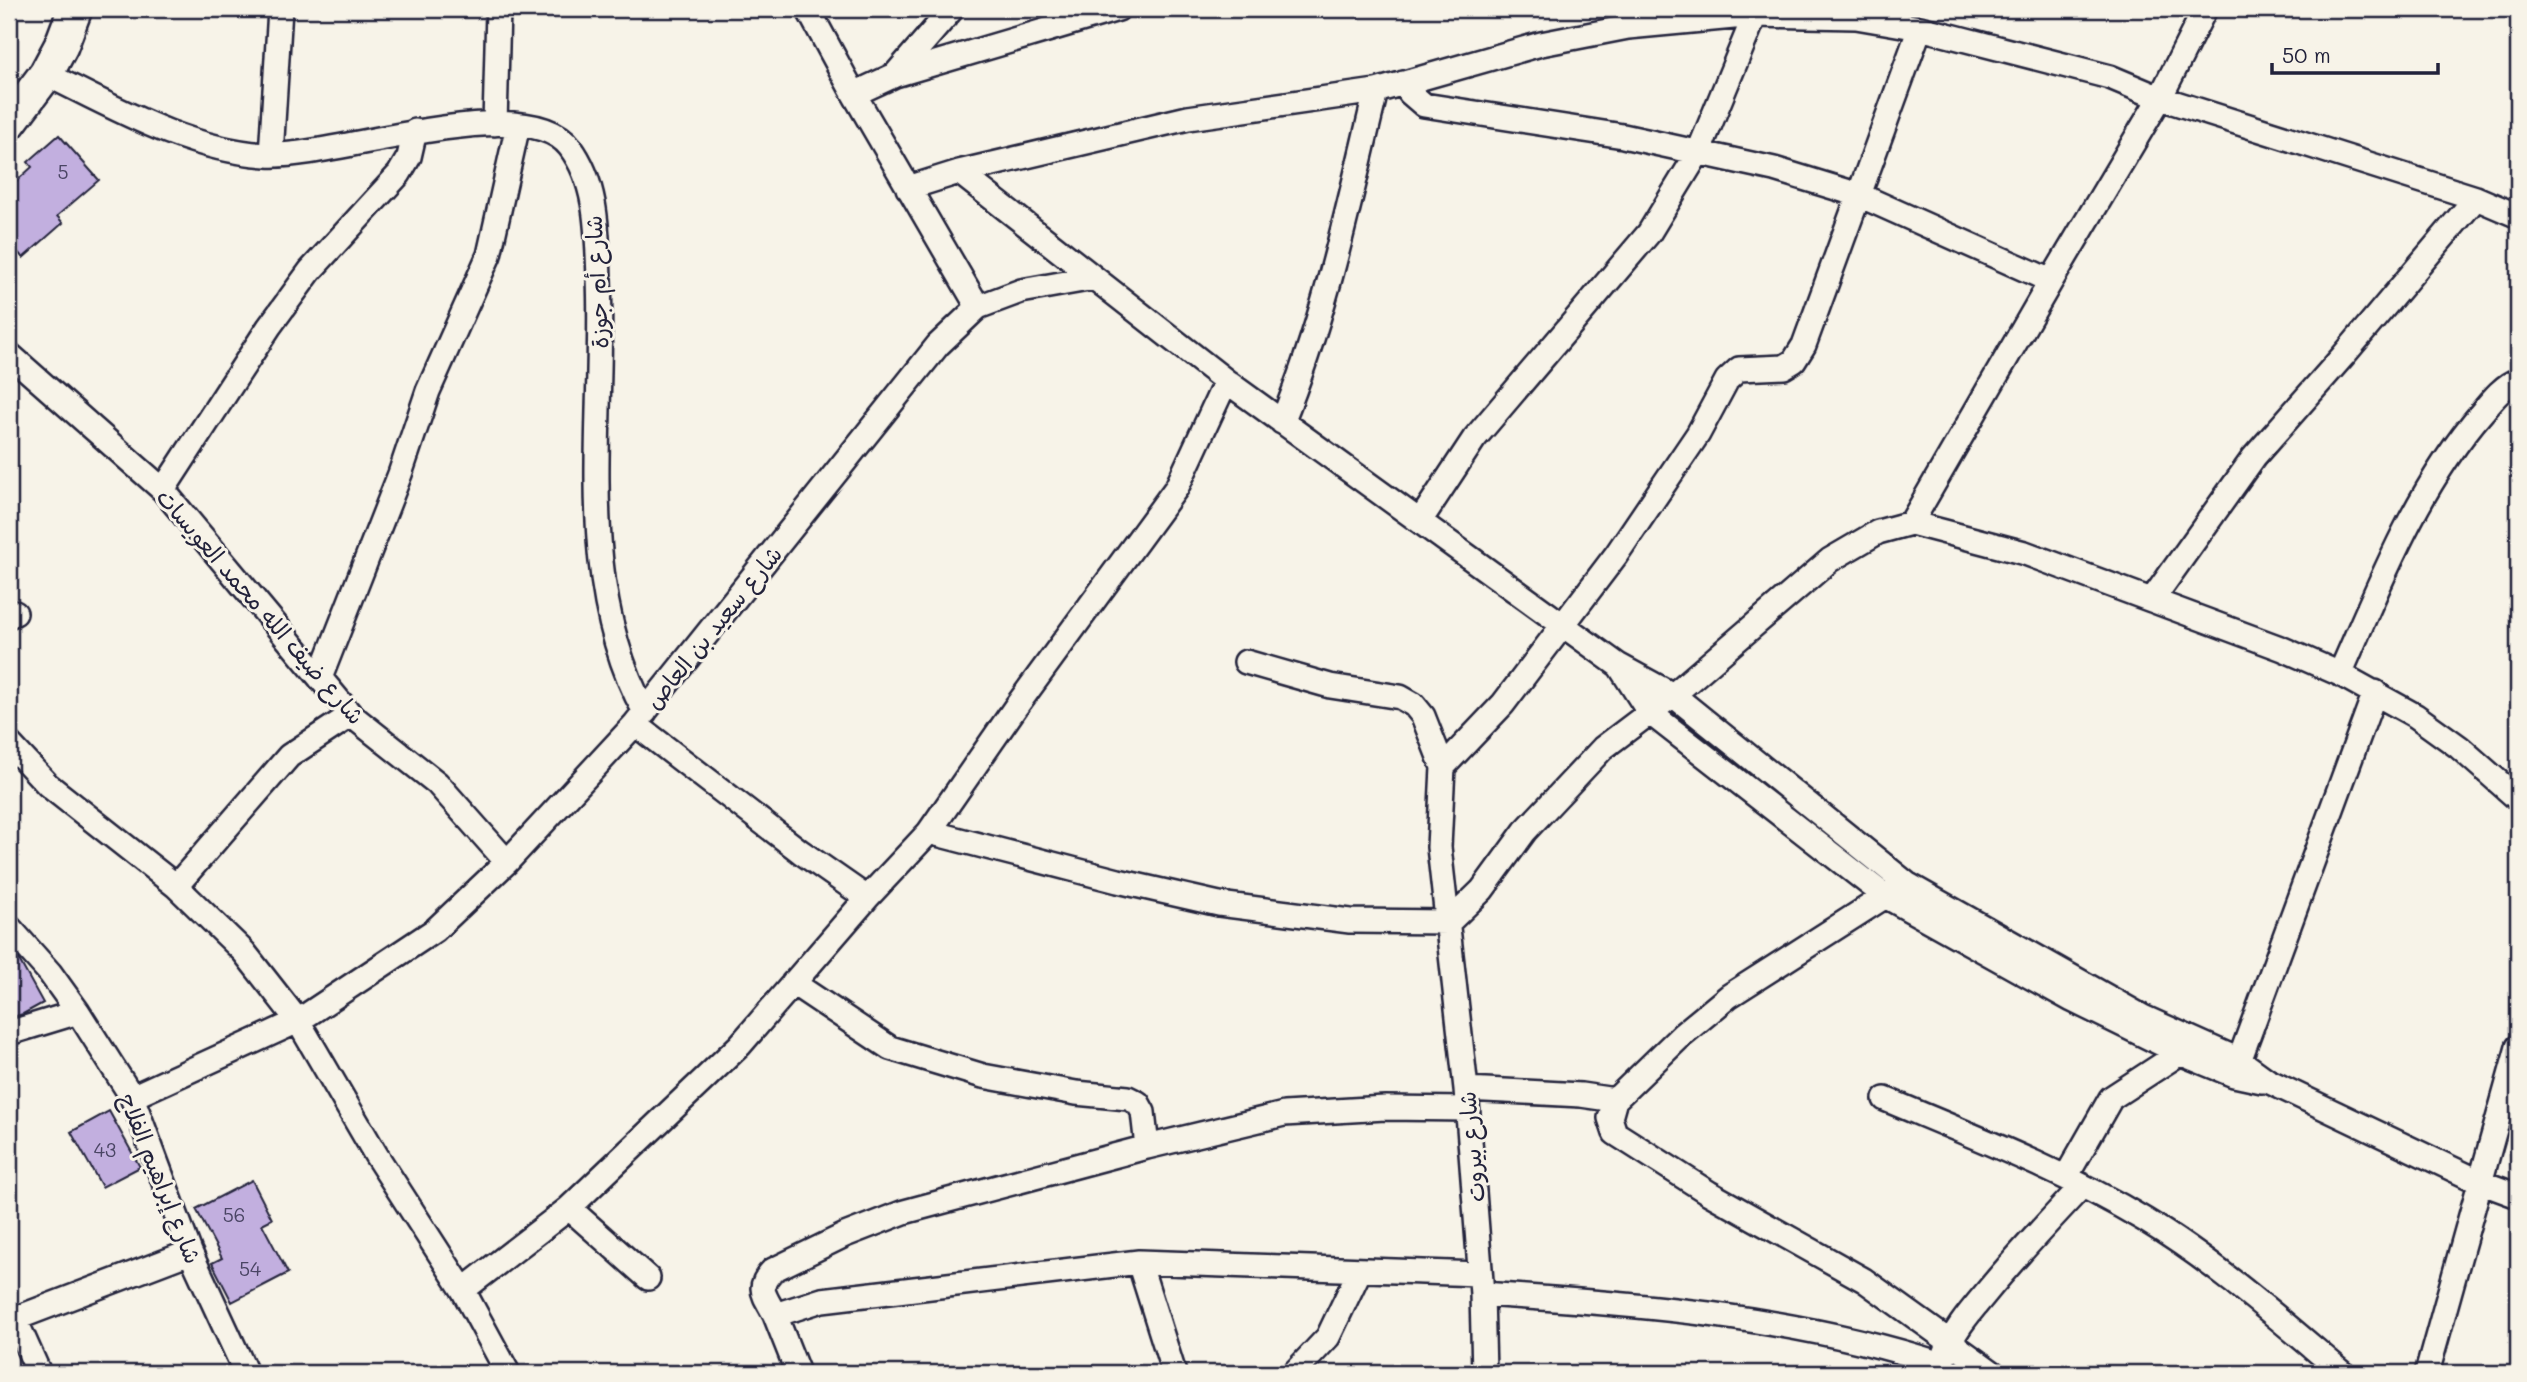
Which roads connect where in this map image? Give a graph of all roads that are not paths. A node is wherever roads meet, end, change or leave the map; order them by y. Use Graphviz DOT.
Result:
graph roads {
  1 [pos="75,9"];
  2 [pos="280,9"];
  3 [pos="498,9"];
  4 [pos="808,9"];
  5 [pos="952,9"];
  6 [pos="1118,9"];
  7 [pos="2205,9"];
  8 [pos="1755,15"];
  9 [pos="1920,28"];
  10 [pos="46,74"];
  11 [pos="895,75"];
  12 [pos="1403,83"];
  13 [pos="1376,91"];
  14 [pos="854,94"];
  15 [pos="2160,98"];
  16 [pos="9,123"];
  17 [pos="495,124"];
  18 [pos="518,125"];
  19 [pos="415,131"];
  20 [pos="1699,151"];
  21 [pos="271,155"];
  22 [pos="959,172"];
  23 [pos="908,188"];
  24 [pos="1859,195"];
  25 [pos="2476,198"];
  26 [pos="2518,216"];
  27 [pos="1094,278"];
  28 [pos="2051,281"];
  29 [pos="978,307"];
  30 [pos="9,354"];
  31 [pos="2518,380"];
  32 [pos="1226,382"];
  33 [pos="1282,422"];
  34 [pos="163,490"];
  35 [pos="1420,521"];
  36 [pos="1911,523"];
  37 [pos="2152,600"];
  38 [pos="1564,625"];
  39 [pos="1246,662"];
  40 [pos="1618,665"];
  41 [pos="2340,674"];
  42 [pos="320,678"];
  43 [pos="2375,692"];
  44 [pos="1673,695"];
  45 [pos="1648,712"];
  46 [pos="351,715"];
  47 [pos="640,718"];
  48 [pos="9,743"];
  49 [pos="1443,766"];
  50 [pos="2518,799"];
  51 [pos="929,832"];
  52 [pos="507,862"];
  53 [pos="1907,884"];
  54 [pos="176,886"];
  55 [pos="1885,896"];
  56 [pos="867,898"];
  57 [pos="1449,922"];
  58 [pos="9,927"];
  59 [pos="793,983"];
  60 [pos="78,1012"];
  61 [pos="298,1021"];
  62 [pos="9,1033"];
  63 [pos="2518,1047"];
  64 [pos="2180,1053"];
  65 [pos="2236,1067"];
  66 [pos="132,1097"];
  67 [pos="1467,1099"];
  68 [pos="1885,1099"];
  69 [pos="1615,1100"];
  70 [pos="1147,1147"];
  71 [pos="2074,1182"];
  72 [pos="2480,1182"];
  73 [pos="2518,1196"];
  74 [pos="569,1208"];
  75 [pos="190,1252"];
  76 [pos="1139,1262"];
  77 [pos="1360,1270"];
  78 [pos="648,1278"];
  79 [pos="1481,1284"];
  80 [pos="463,1290"];
  81 [pos="775,1315"];
  82 [pos="12,1320"];
  83 [pos="1943,1360"];
  84 [pos="39,1373"];
  85 [pos="246,1373"];
  86 [pos="508,1373"];
  87 [pos="798,1373"];
  88 [pos="1174,1373"];
  89 [pos="1294,1373"];
  90 [pos="1485,1373"];
  91 [pos="1993,1373"];
  92 [pos="2343,1373"];
  93 [pos="2427,1373"];
  1 -- 10 [label="street"];
  2 -- 21 [label="street"];
  3 -- 17 [label="street"];
  4 -- 14 [label="street"];
  5 -- 11 [label="street"];
  6 -- 11 [label="street"];
  7 -- 15 [label="street"];
  8 -- 9 [label="street"];
  8 -- 12 [label="street"];
  8 -- 20 [label="street"];
  9 -- 15 [label="street"];
  9 -- 24 [label="street"];
  10 -- 16 [label="street"];
  10 -- 21 [label="street, شارع أم جوزة"];
  11 -- 14 [label="street"];
  12 -- 13 [label="street"];
  12 -- 20 [label="street"];
  13 -- 22 [label="street"];
  13 -- 33 [label="street"];
  14 -- 23 [label="street"];
  15 -- 25 [label="street"];
  15 -- 28 [label="street"];
  17 -- 18 [label="street, شارع أم جوزة"];
  17 -- 19 [label="street, شارع أم جوزة"];
  18 -- 42 [label="street"];
  18 -- 47 [label="street, شارع أم جوزة"];
  19 -- 21 [label="street, شارع أم جوزة"];
  19 -- 34 [label="street"];
  20 -- 24 [label="street"];
  20 -- 35 [label="street"];
  22 -- 23 [label="street"];
  22 -- 27 [label="street"];
  23 -- 29 [label="street"];
  24 -- 28 [label="street"];
  24 -- 38 [label="street"];
  25 -- 26 [label="street"];
  25 -- 37 [label="street"];
  27 -- 29 [label="street"];
  27 -- 32 [label="street"];
  28 -- 36 [label="street"];
  29 -- 47 [label="street, شارع سعيد بن العاص"];
  30 -- 34 [label="street, شارع ضيف الله محمد العويسات"];
  31 -- 41 [label="street"];
  32 -- 33 [label="street"];
  32 -- 51 [label="street"];
  33 -- 35 [label="street"];
  34 -- 42 [label="street, شارع ضيف الله محمد العويسات"];
  35 -- 38 [label="street"];
  36 -- 37 [label="street"];
  36 -- 44 [label="street"];
  37 -- 41 [label="street"];
  38 -- 40 [label="street"];
  38 -- 49 [label="street"];
  39 -- 49 [label="street"];
  40 -- 44 [label="street"];
  40 -- 45 [label="street"];
  41 -- 43 [label="street"];
  42 -- 46 [label="street, شارع ضيف الله محمد العويسات"];
  43 -- 50 [label="street"];
  43 -- 65 [label="street"];
  44 -- 45 [label="street"];
  44 -- 53 [label="street"];
  45 -- 55 [label="street"];
  45 -- 57 [label="street"];
  46 -- 52 [label="street, شارع ضيف الله محمد العويسات"];
  46 -- 54 [label="street"];
  47 -- 52 [label="street, شارع سعيد بن العاص"];
  47 -- 56 [label="street"];
  48 -- 54 [label="street"];
  49 -- 57 [label="street, شارع بيروت"];
  51 -- 56 [label="street"];
  51 -- 57 [label="street"];
  52 -- 61 [label="street, شارع سعيد بن العاص"];
  53 -- 55 [label="street"];
  53 -- 65 [label="street"];
  54 -- 61 [label="street"];
  55 -- 64 [label="street"];
  55 -- 69 [label="street"];
  56 -- 59 [label="street"];
  57 -- 67 [label="street, شارع بيروت"];
  58 -- 60 [label="street, شارع إبراهيم الفلاح"];
  59 -- 70 [label="street"];
  59 -- 74 [label="street"];
  60 -- 62 [label="street"];
  60 -- 66 [label="street, شارع إبراهيم الفلاح"];
  61 -- 66 [label="street, شارع سعيد بن العاص"];
  61 -- 80 [label="street"];
  63 -- 72 [label="street"];
  64 -- 65 [label="street"];
  64 -- 71 [label="street"];
  65 -- 72 [label="street"];
  66 -- 75 [label="street, شارع إبراهيم الفلاح"];
  67 -- 69 [label="street"];
  67 -- 70 [label="street"];
  67 -- 79 [label="street, شارع بيروت"];
  68 -- 71 [label="street"];
  69 -- 83 [label="street"];
  70 -- 81 [label="street"];
  71 -- 83 [label="street"];
  71 -- 92 [label="street"];
  72 -- 73 [label="street"];
  72 -- 93 [label="street"];
  74 -- 78 [label="street"];
  74 -- 80 [label="street"];
  75 -- 82 [label="street"];
  75 -- 85 [label="street, شارع إبراهيم الفلاح"];
  76 -- 77 [label="street"];
  76 -- 81 [label="street"];
  76 -- 88 [label="street"];
  77 -- 79 [label="street"];
  77 -- 89 [label="street"];
  79 -- 83 [label="street"];
  79 -- 90 [label="street, شارع بيروت"];
  80 -- 86 [label="street"];
  81 -- 87 [label="street"];
  82 -- 84 [label="street"];
  83 -- 91 [label="street"];
}
